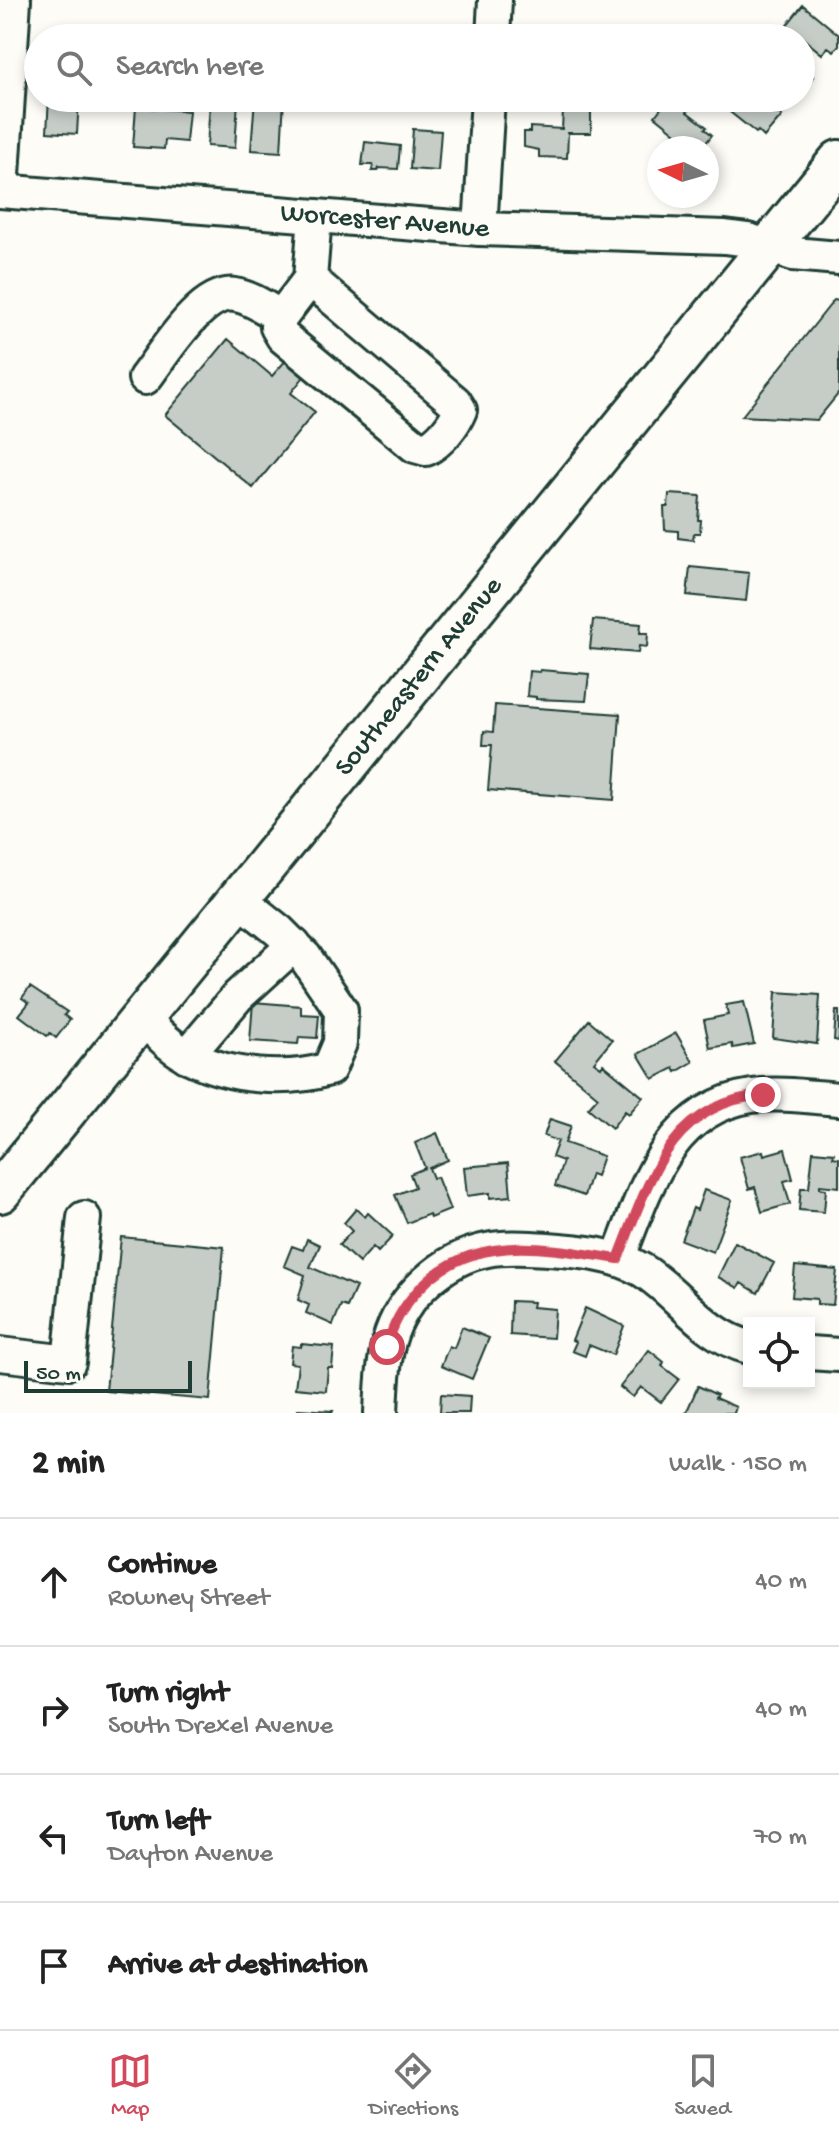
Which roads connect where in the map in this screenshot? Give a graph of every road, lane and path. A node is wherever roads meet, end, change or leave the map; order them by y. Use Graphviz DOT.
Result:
graph roads {
  1 [pos="14,0"];
  2 [pos="495,0"];
  3 [pos="494,24"];
  4 [pos="487,112"];
  5 [pos="839,161"];
  6 [pos="1,191"];
  7 [pos="315,216"];
  8 [pos="480,229"];
  9 [pos="769,247"];
  10 [pos="839,258"];
  11 [pos="310,279"];
  12 [pos="281,317"];
  13 [pos="145,378"];
  14 [pos="239,899"];
  15 [pos="294,945"];
  16 [pos="142,1018"];
  17 [pos="187,1056"];
  18 [pos="839,1099"];
  19 [pos="0,1192"];
  20 [pos="84,1218"];
  21 [pos="618,1259"];
  22 [pos="743,1345"];
  23 [pos="815,1353"];
  24 [pos="0,1354"];
  25 [pos="839,1355"];
  26 [pos="381,1413"];
  1 -- 6 [label="street"];
  2 -- 3 [label="street"];
  4 -- 8 [label="street"];
  5 -- 9 [label="main road, Southeastern Avenue"];
  6 -- 7 [label="street, Worcester Avenue"];
  7 -- 8 [label="street, Worcester Avenue"];
  7 -- 11 [label="street"];
  8 -- 9 [label="street, Worcester Avenue"];
  9 -- 10 [label="street, Worcester Avenue"];
  9 -- 14 [label="main road, Southeastern Avenue"];
  11 -- 12 [label="street"];
  11 -- 12 [label="street"];
  12 -- 13 [label="street"];
  14 -- 15 [label="street"];
  14 -- 16 [label="main road, Southeastern Avenue"];
  15 -- 17 [label="street"];
  15 -- 17 [label="street"];
  16 -- 17 [label="street"];
  16 -- 19 [label="main road, Southeastern Avenue"];
  18 -- 21 [label="street"];
  20 -- 24 [label="street"];
  21 -- 22 [label="street"];
  21 -- 26 [label="street"];
  23 -- 25 [label="street"];
}
